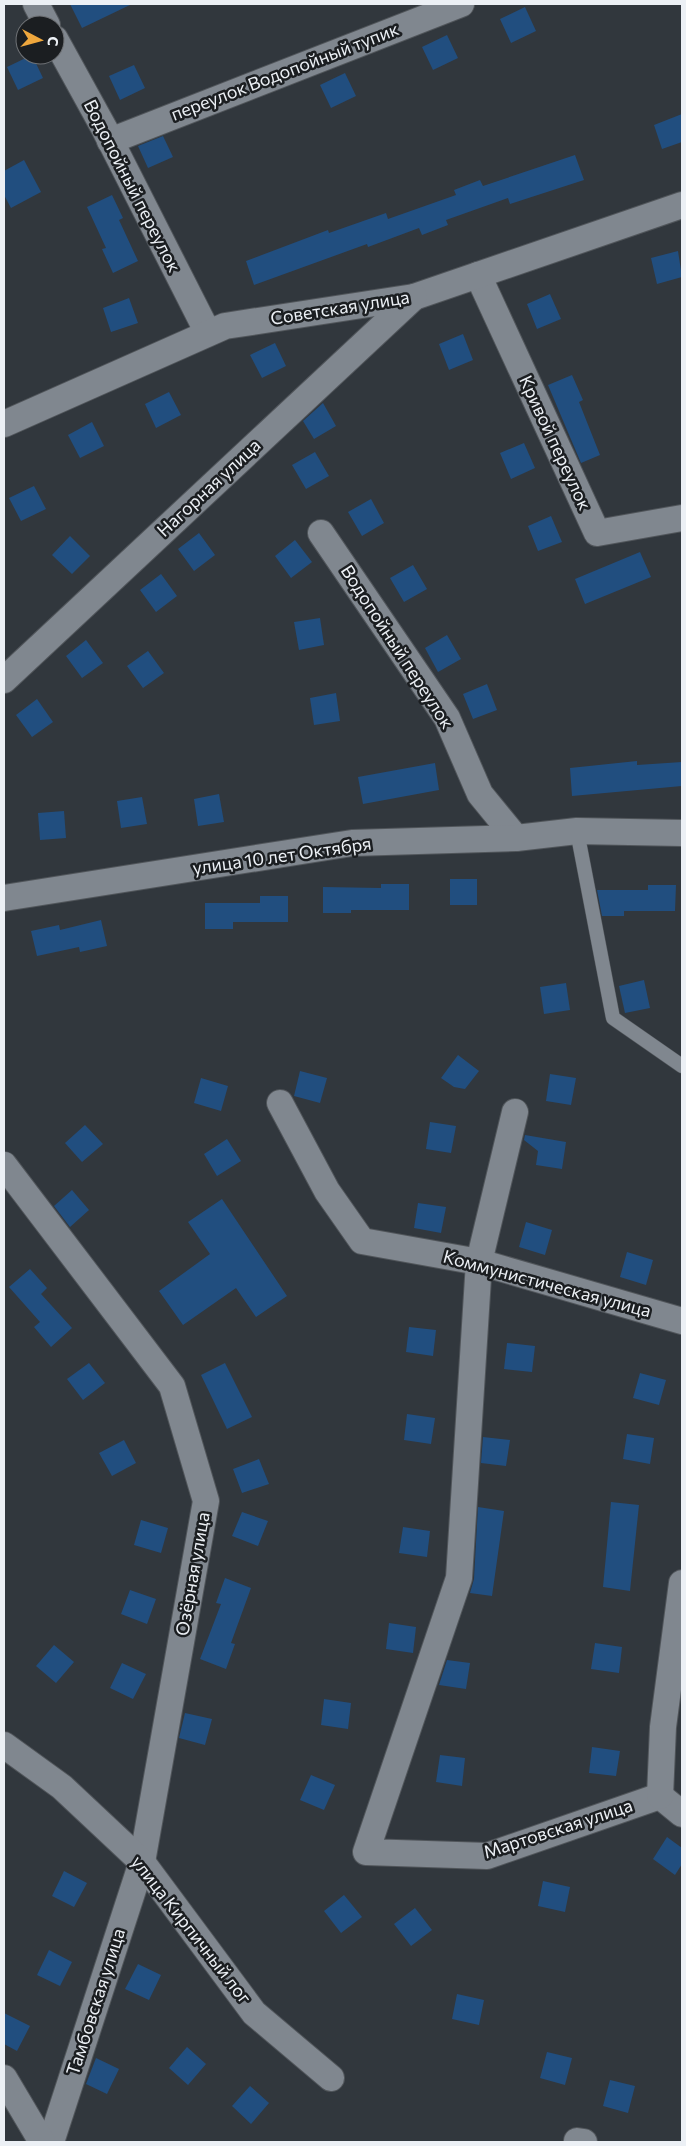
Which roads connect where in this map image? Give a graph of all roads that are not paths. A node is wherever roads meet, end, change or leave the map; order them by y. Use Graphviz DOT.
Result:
graph roads {
  1 [pos="36,4"];
  2 [pos="461,4"];
  3 [pos="42,15"];
  4 [pos="65,58"];
  5 [pos="110,141"];
  6 [pos="682,205"];
  7 [pos="478,275"];
  8 [pos="414,296"];
  9 [pos="208,333"];
  10 [pos="4,424"];
  11 [pos="682,518"];
  12 [pos="321,533"];
  13 [pos="4,680"];
  14 [pos="577,831"];
  15 [pos="682,833"];
  16 [pos="516,838"];
  17 [pos="4,898"];
  18 [pos="682,1066"];
  19 [pos="280,1103"];
  20 [pos="515,1112"];
  21 [pos="4,1165"];
  22 [pos="479,1262"];
  23 [pos="682,1321"];
  24 [pos="682,1583"];
  25 [pos="4,1745"];
  26 [pos="660,1796"];
  27 [pos="682,1814"];
  28 [pos="142,1862"];
  29 [pos="4,2078"];
  30 [pos="331,2078"];
  31 [pos="42,2142"];
  32 [pos="51,2142"];
  1 -- 3 [label="street"];
  2 -- 5 [label="street, переулок Водопойный тупик"];
  4 -- 5 [label="street, Водопойный переулок"];
  5 -- 9 [label="street, Водопойный переулок"];
  6 -- 7 [label="street, Советская улица"];
  7 -- 8 [label="street, Советская улица"];
  7 -- 11 [label="street, Кривой переулок"];
  8 -- 9 [label="street, Советская улица"];
  8 -- 13 [label="street, Нагорная улица"];
  9 -- 10 [label="street, Советская улица"];
  12 -- 16 [label="street, Водопойный переулок"];
  14 -- 15 [label="street, улица 10 лет Октября"];
  14 -- 16 [label="street, улица 10 лет Октября"];
  14 -- 18 [label="lane"];
  16 -- 17 [label="street, улица 10 лет Октября"];
  19 -- 22 [label="street, Коммунистическая улица"];
  20 -- 22 [label="street"];
  21 -- 28 [label="street, Озёрная улица"];
  22 -- 23 [label="street, Коммунистическая улица"];
  22 -- 26 [label="street, Мартовская улица"];
  24 -- 26 [label="street"];
  25 -- 28 [label="street, улица Кирпичный лог"];
  26 -- 27 [label="street"];
  28 -- 30 [label="street, улица Кирпичный лог"];
  28 -- 32 [label="street, Тамбовская улица"];
  29 -- 31 [label="street"];
}
